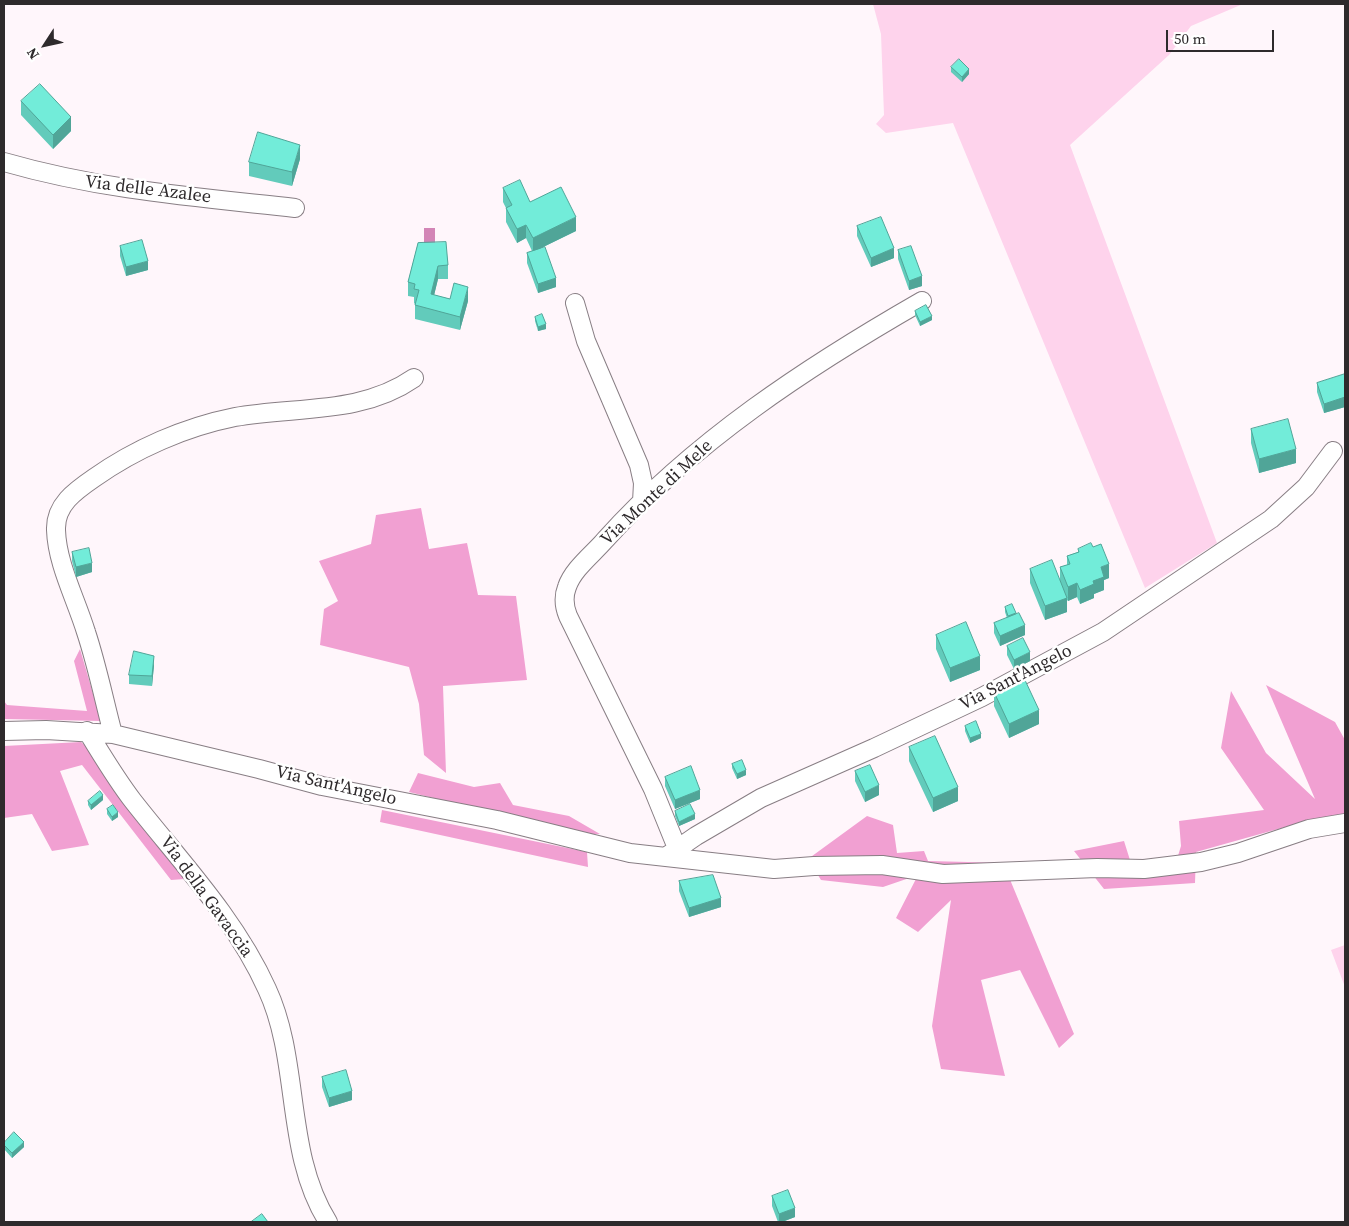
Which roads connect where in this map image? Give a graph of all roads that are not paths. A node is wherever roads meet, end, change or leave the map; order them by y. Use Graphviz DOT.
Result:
graph roads {
  1 [pos="4,162"];
  2 [pos="295,208"];
  3 [pos="922,301"];
  4 [pos="575,303"];
  5 [pos="414,378"];
  6 [pos="1333,451"];
  7 [pos="642,502"];
  8 [pos="4,731"];
  9 [pos="87,731"];
  10 [pos="112,734"];
  11 [pos="1345,823"];
  12 [pos="672,852"];
  13 [pos="328,1222"];
  1 -- 2 [label="street, Via delle Azalee"];
  3 -- 7 [label="street, Via Monte di Mele"];
  4 -- 7 [label="street"];
  5 -- 10 [label="street"];
  6 -- 12 [label="street, Via Sant'Angelo"];
  7 -- 12 [label="street, Via Monte di Mele"];
  8 -- 9 [label="street, Via Sant'Angelo"];
  9 -- 10 [label="street, Via Sant'Angelo"];
  9 -- 13 [label="street, Via della Gavaccia"];
  10 -- 12 [label="street, Via Sant'Angelo"];
  11 -- 12 [label="street, Via Sant'Angelo"];
}
